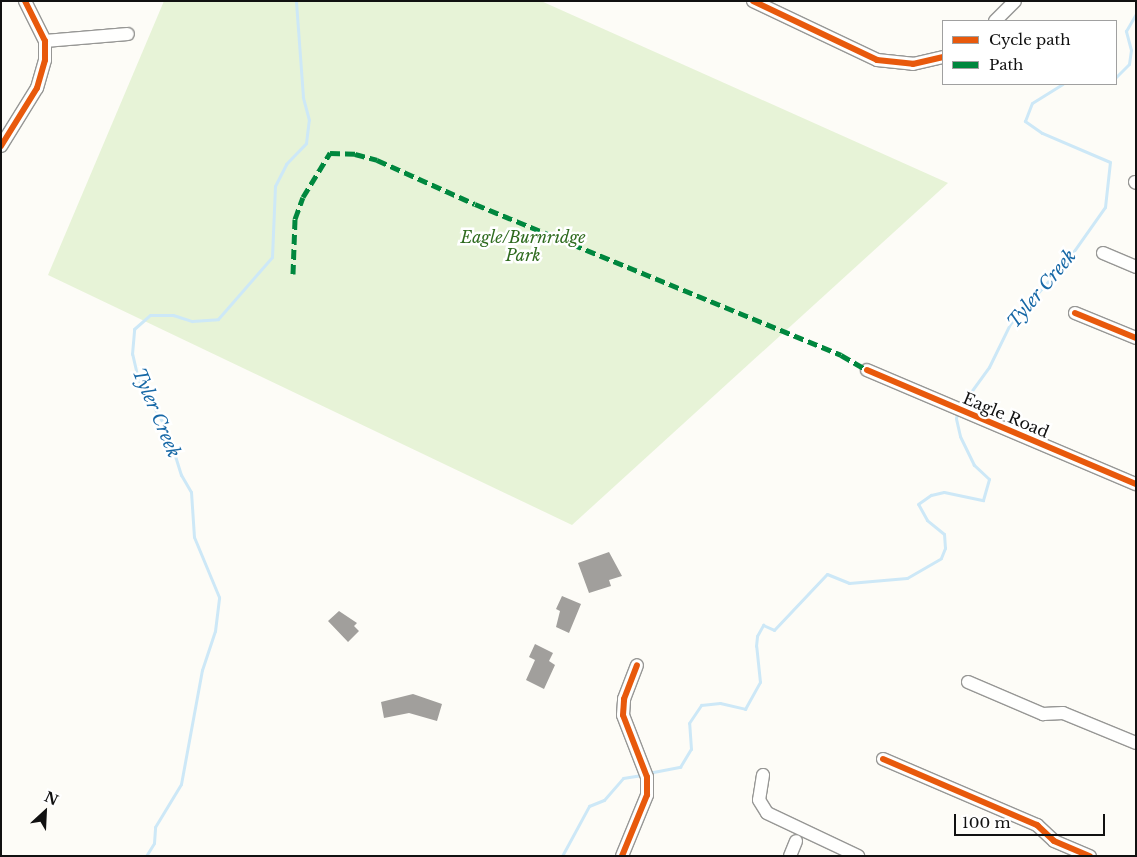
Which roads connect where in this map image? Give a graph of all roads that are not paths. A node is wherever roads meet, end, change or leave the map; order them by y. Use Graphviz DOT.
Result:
graph roads {
  1 [pos="25,1"];
  2 [pos="753,1"];
  3 [pos="1015,1"];
  4 [pos="996,20"];
  5 [pos="128,34"];
  6 [pos="45,41"];
  7 [pos="937,59"];
  8 [pos="1,146"];
  9 [pos="1103,253"];
  10 [pos="1136,267"];
  11 [pos="1075,313"];
  12 [pos="1136,338"];
  13 [pos="867,370"];
  14 [pos="1136,484"];
  15 [pos="637,665"];
  16 [pos="968,682"];
  17 [pos="1136,743"];
  18 [pos="883,759"];
  19 [pos="763,775"];
  20 [pos="796,841"];
  21 [pos="622,856"];
  22 [pos="790,856"];
  23 [pos="858,856"];
  24 [pos="1090,856"];
  1 -- 6 [label="street"];
  2 -- 7 [label="street"];
  3 -- 4 [label="street"];
  5 -- 6 [label="street"];
  6 -- 8 [label="street"];
  9 -- 10 [label="street"];
  11 -- 12 [label="street"];
  13 -- 14 [label="street, Eagle Road"];
  15 -- 21 [label="street"];
  16 -- 17 [label="street"];
  18 -- 24 [label="street"];
  19 -- 23 [label="street"];
  20 -- 22 [label="street"];
}
